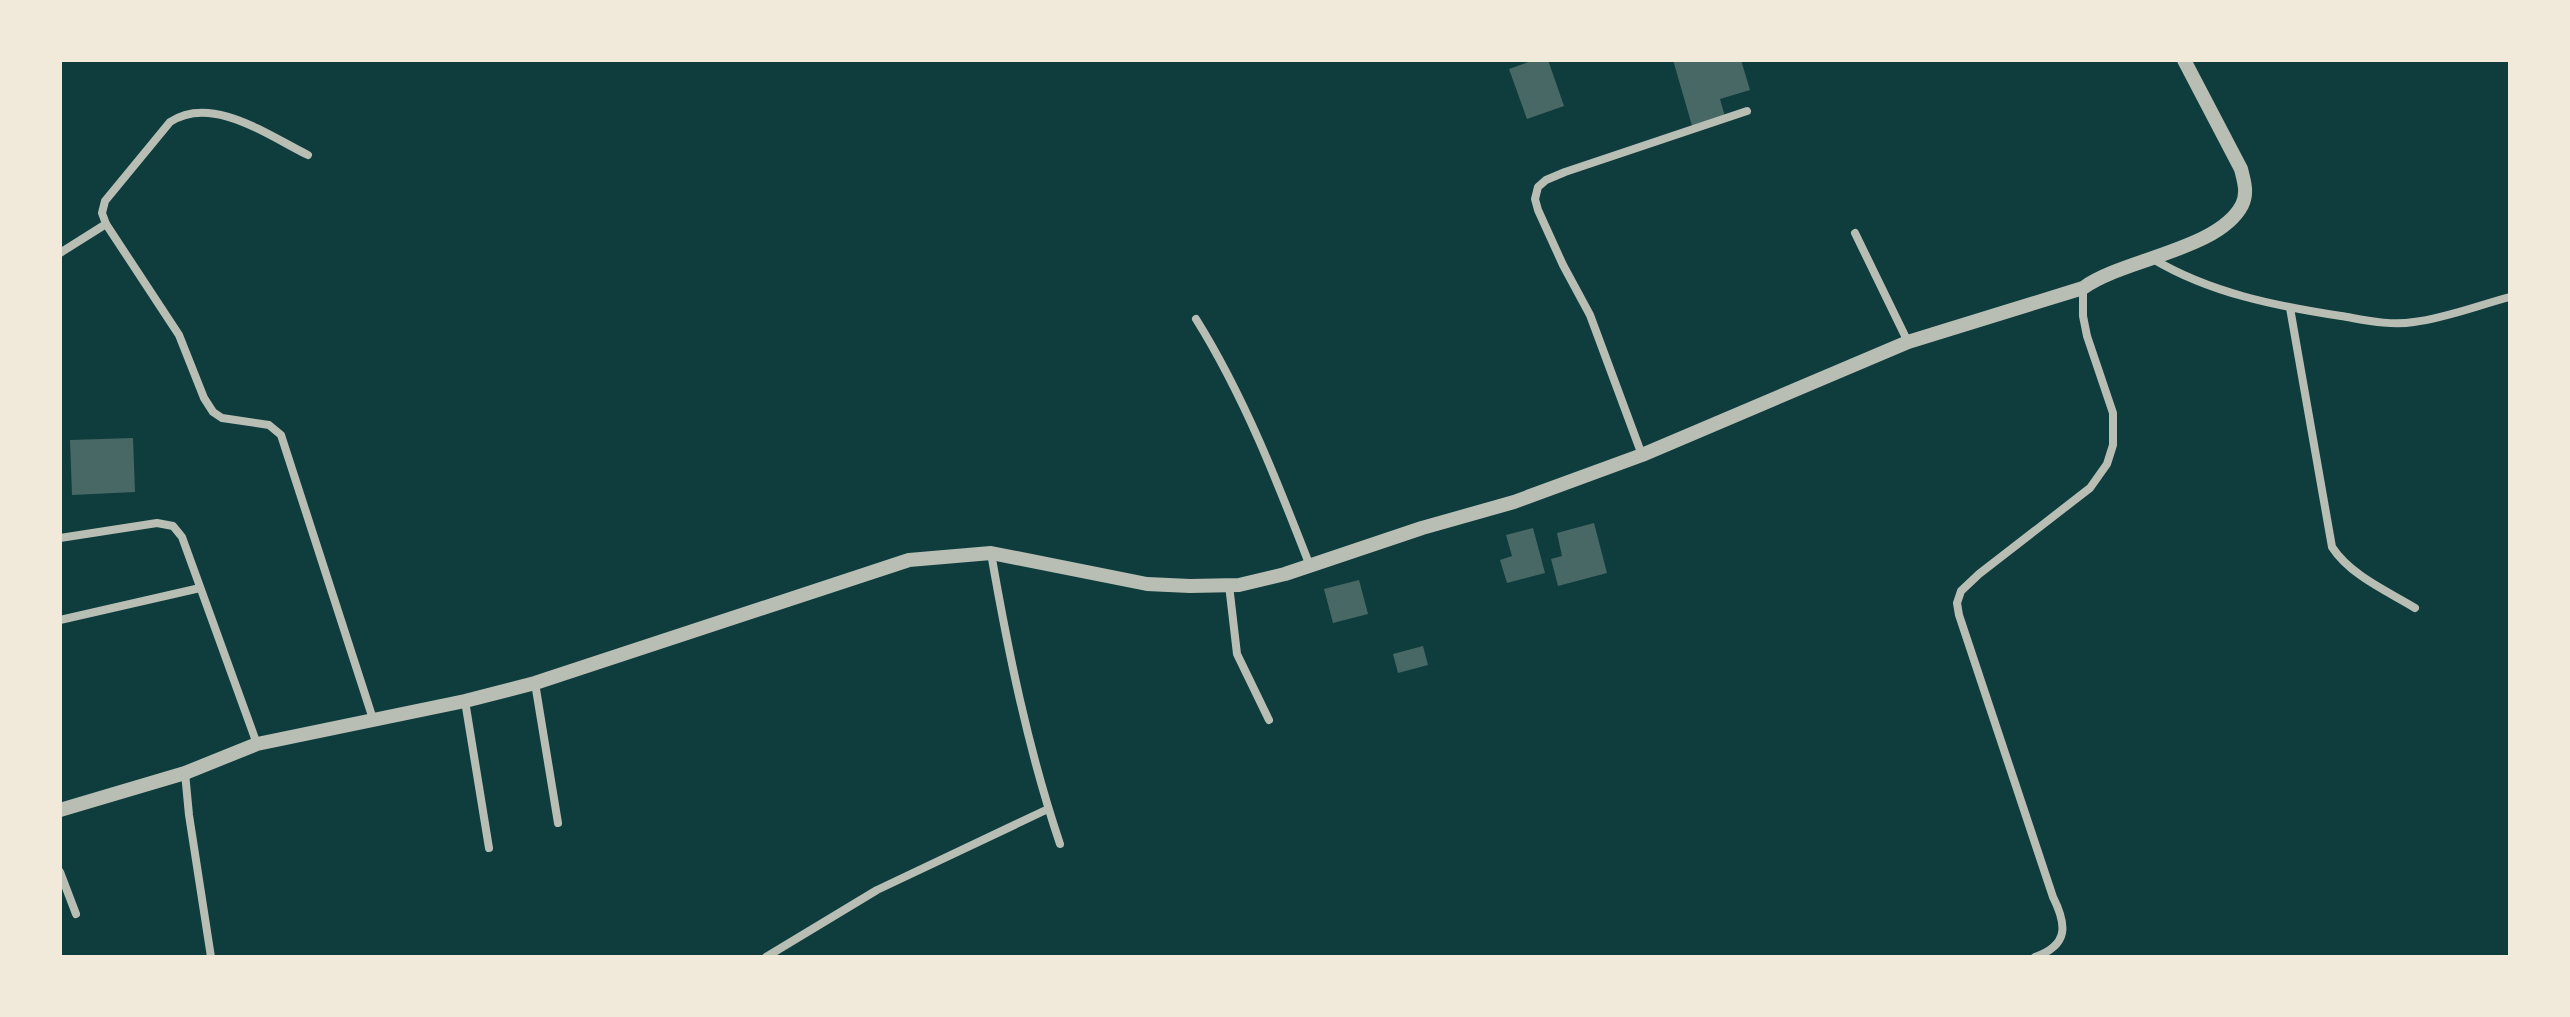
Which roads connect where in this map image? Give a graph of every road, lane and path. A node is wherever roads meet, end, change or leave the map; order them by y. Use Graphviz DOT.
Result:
graph roads {
  1 [pos="2184,60"];
  2 [pos="1747,111"];
  3 [pos="308,155"];
  4 [pos="106,224"];
  5 [pos="1855,233"];
  6 [pos="60,253"];
  7 [pos="2153,259"];
  8 [pos="2083,288"];
  9 [pos="2510,297"];
  10 [pos="2290,308"];
  11 [pos="1196,319"];
  12 [pos="1908,342"];
  13 [pos="1642,455"];
  14 [pos="60,538"];
  15 [pos="991,553"];
  16 [pos="1310,566"];
  17 [pos="1229,585"];
  18 [pos="200,588"];
  19 [pos="2415,608"];
  20 [pos="60,620"];
  21 [pos="535,683"];
  22 [pos="465,701"];
  23 [pos="373,719"];
  24 [pos="1269,720"];
  25 [pos="257,744"];
  26 [pos="185,773"];
  27 [pos="1048,809"];
  28 [pos="60,810"];
  29 [pos="558,823"];
  30 [pos="1060,844"];
  31 [pos="489,848"];
  32 [pos="60,872"];
  33 [pos="76,914"];
  34 [pos="211,957"];
  35 [pos="766,957"];
  36 [pos="2035,957"];
  1 -- 7 [label="street"];
  2 -- 13 [label="street"];
  3 -- 4 [label="street"];
  4 -- 6 [label="street"];
  4 -- 23 [label="street"];
  5 -- 12 [label="street"];
  7 -- 8 [label="street"];
  7 -- 10 [label="street"];
  8 -- 12 [label="street"];
  8 -- 36 [label="street"];
  9 -- 10 [label="street"];
  10 -- 19 [label="street"];
  11 -- 16 [label="street"];
  12 -- 13 [label="street"];
  13 -- 16 [label="street"];
  14 -- 18 [label="street"];
  15 -- 17 [label="street"];
  15 -- 21 [label="street"];
  15 -- 27 [label="street"];
  16 -- 17 [label="street"];
  17 -- 24 [label="street"];
  18 -- 20 [label="street"];
  18 -- 25 [label="street"];
  21 -- 22 [label="street"];
  21 -- 29 [label="street"];
  22 -- 23 [label="street"];
  22 -- 31 [label="street"];
  23 -- 25 [label="street"];
  25 -- 26 [label="street"];
  26 -- 28 [label="street"];
  26 -- 34 [label="street"];
  27 -- 30 [label="street"];
  27 -- 35 [label="street"];
  32 -- 33 [label="street"];
}
